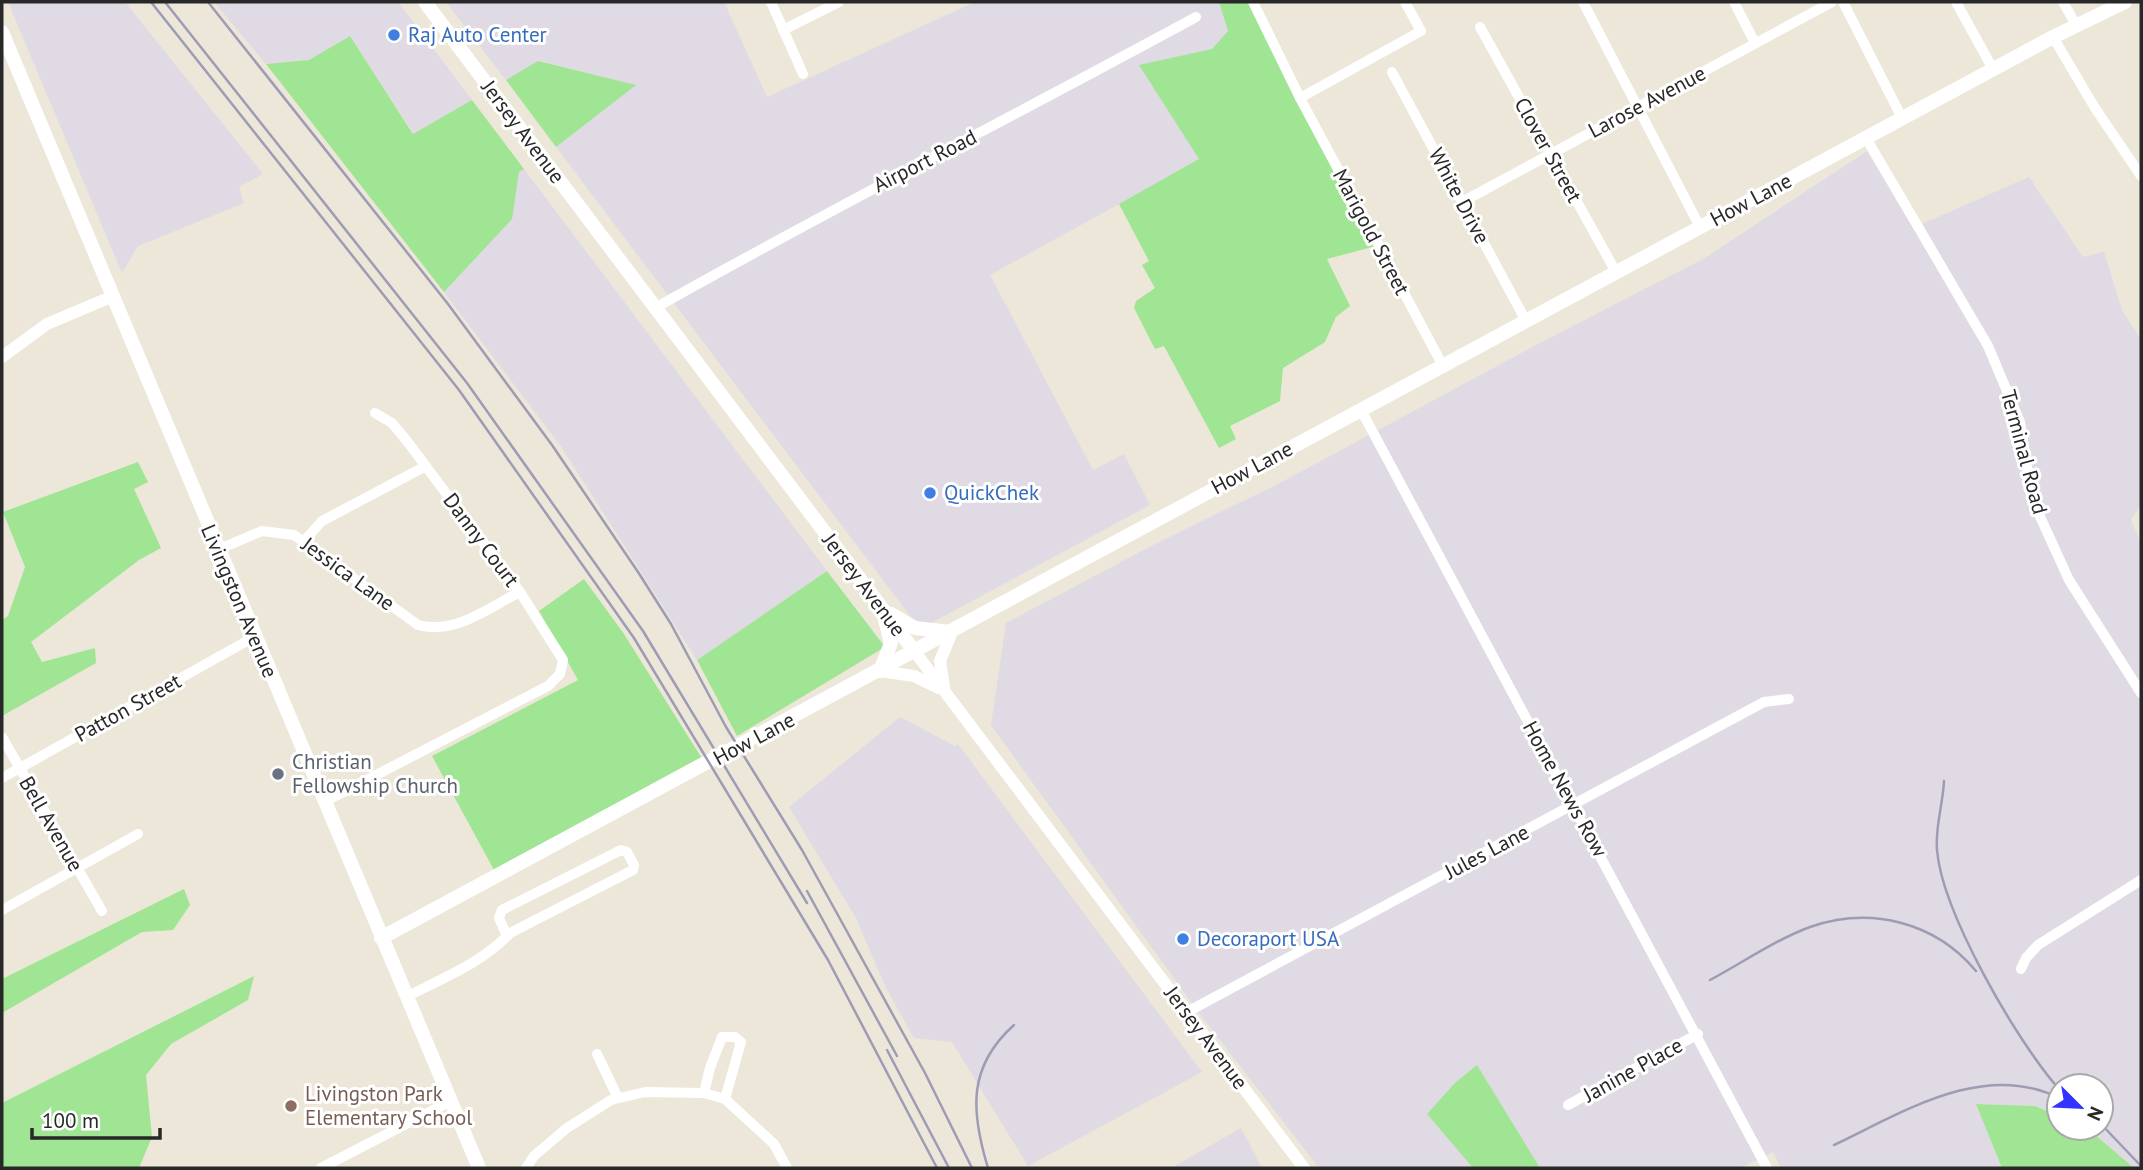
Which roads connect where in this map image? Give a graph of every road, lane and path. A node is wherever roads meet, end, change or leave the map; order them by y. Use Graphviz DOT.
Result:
graph roads {
  1 [pos="425,2"];
  2 [pos="771,2"];
  3 [pos="839,2"];
  4 [pos="1254,2"];
  5 [pos="1405,2"];
  6 [pos="1583,2"];
  7 [pos="1734,2"];
  8 [pos="1832,2"];
  9 [pos="1843,2"];
  10 [pos="1956,2"];
  11 [pos="2063,2"];
  12 [pos="2125,2"];
  13 [pos="1196,17"];
  14 [pos="2076,25"];
  15 [pos="1480,27"];
  16 [pos="783,30"];
  17 [pos="2,32"];
  18 [pos="2053,37"];
  19 [pos="1755,43"];
  20 [pos="1993,69"];
  21 [pos="1392,72"];
  22 [pos="803,74"];
  23 [pos="1300,98"];
  24 [pos="1638,107"];
  25 [pos="1902,118"];
  26 [pos="1866,138"];
  27 [pos="1551,154"];
  28 [pos="2141,176"];
  29 [pos="1462,202"];
  30 [pos="1700,227"];
  31 [pos="1616,272"];
  32 [pos="111,297"];
  33 [pos="656,307"];
  34 [pos="1527,321"];
  35 [pos="2,357"];
  36 [pos="1443,366"];
  37 [pos="1361,410"];
  38 [pos="375,413"];
  39 [pos="426,466"];
  40 [pos="304,541"];
  41 [pos="217,550"];
  42 [pos="520,592"];
  43 [pos="883,609"];
  44 [pos="952,632"];
  45 [pos="254,637"];
  46 [pos="915,652"];
  47 [pos="880,671"];
  48 [pos="945,691"];
  49 [pos="2141,693"];
  50 [pos="1789,699"];
  51 [pos="2,737"];
  52 [pos="20,769"];
  53 [pos="2,778"];
  54 [pos="324,802"];
  55 [pos="1575,806"];
  56 [pos="138,834"];
  57 [pos="77,870"];
  58 [pos="2141,880"];
  59 [pos="2,910"];
  60 [pos="102,911"];
  61 [pos="507,936"];
  62 [pos="381,938"];
  63 [pos="2021,969"];
  64 [pos="406,997"];
  65 [pos="1187,1012"];
  66 [pos="1698,1034"];
  67 [pos="597,1054"];
  68 [pos="704,1093"];
  69 [pos="618,1098"];
  70 [pos="725,1099"];
  71 [pos="449,1102"];
  72 [pos="1568,1105"];
  73 [pos="321,1168"];
  74 [pos="480,1168"];
  75 [pos="526,1168"];
  76 [pos="787,1168"];
  77 [pos="1304,1168"];
  78 [pos="1767,1168"];
  1 -- 33 [label="main road, Jersey Avenue"];
  2 -- 16 [label="street"];
  3 -- 16 [label="street"];
  4 -- 23 [label="street, Marigold Street"];
  5 -- 23 [label="street"];
  6 -- 24 [label="street"];
  7 -- 19 [label="street"];
  8 -- 19 [label="street, Larose Avenue"];
  9 -- 25 [label="street"];
  10 -- 20 [label="street"];
  11 -- 14 [label="street"];
  12 -- 14 [label="main road, How Lane"];
  13 -- 33 [label="street, Airport Road"];
  14 -- 18 [label="main road, How Lane"];
  15 -- 27 [label="street, Clover Street"];
  16 -- 22 [label="street"];
  17 -- 32 [label="main road, Livingston Avenue"];
  18 -- 20 [label="main road, How Lane"];
  18 -- 28 [label="street"];
  19 -- 24 [label="street, Larose Avenue"];
  20 -- 25 [label="main road, How Lane"];
  21 -- 29 [label="street, White Drive"];
  23 -- 36 [label="street, Marigold Street"];
  24 -- 27 [label="street, Larose Avenue"];
  24 -- 30 [label="street"];
  25 -- 26 [label="main road, How Lane"];
  26 -- 30 [label="main road, How Lane"];
  26 -- 49 [label="street, Terminal Road"];
  27 -- 29 [label="street, Larose Avenue"];
  27 -- 31 [label="street, Clover Street"];
  29 -- 34 [label="street, White Drive"];
  30 -- 31 [label="main road, How Lane"];
  31 -- 34 [label="main road, How Lane"];
  32 -- 35 [label="street"];
  32 -- 41 [label="main road, Livingston Avenue"];
  33 -- 43 [label="main road, Jersey Avenue"];
  34 -- 36 [label="main road, How Lane"];
  36 -- 37 [label="main road, How Lane"];
  37 -- 44 [label="main road, How Lane"];
  37 -- 55 [label="street, Home News Row"];
  38 -- 39 [label="street, Danny Court"];
  39 -- 40 [label="street"];
  39 -- 42 [label="street, Danny Court"];
  40 -- 41 [label="street, Jessica Lane"];
  40 -- 42 [label="street, Jessica Lane"];
  41 -- 45 [label="main road, Livingston Avenue"];
  42 -- 54 [label="street, Danny Court"];
  43 -- 44 [label="main road"];
  43 -- 46 [label="main road, Jersey Avenue"];
  43 -- 47 [label="main road"];
  44 -- 46 [label="main road, How Lane"];
  44 -- 48 [label="street"];
  45 -- 52 [label="street, Patton Street"];
  45 -- 54 [label="main road, Livingston Avenue"];
  46 -- 47 [label="main road, How Lane"];
  46 -- 48 [label="street, Jersey Avenue"];
  47 -- 48 [label="street"];
  47 -- 62 [label="main road, How Lane"];
  48 -- 65 [label="street, Jersey Avenue"];
  50 -- 55 [label="street, Jules Lane"];
  51 -- 52 [label="street, Bell Avenue"];
  52 -- 53 [label="street, Patton Street"];
  52 -- 57 [label="street, Bell Avenue"];
  54 -- 62 [label="main road, Livingston Avenue"];
  55 -- 65 [label="street, Jules Lane"];
  55 -- 66 [label="street, Home News Row"];
  56 -- 57 [label="street"];
  57 -- 59 [label="street"];
  57 -- 60 [label="street, Bell Avenue"];
  58 -- 63 [label="street"];
  61 -- 61 [label="street"];
  61 -- 64 [label="street"];
  62 -- 64 [label="main road, Livingston Avenue"];
  64 -- 71 [label="main road, Livingston Avenue"];
  65 -- 77 [label="street, Jersey Avenue"];
  66 -- 72 [label="street, Janine Place"];
  66 -- 78 [label="street, Home News Row"];
  67 -- 69 [label="street"];
  68 -- 69 [label="street"];
  68 -- 70 [label="street"];
  68 -- 70 [label="street"];
  69 -- 75 [label="street"];
  70 -- 76 [label="street"];
  71 -- 73 [label="street"];
  71 -- 74 [label="main road, Livingston Avenue"];
}
